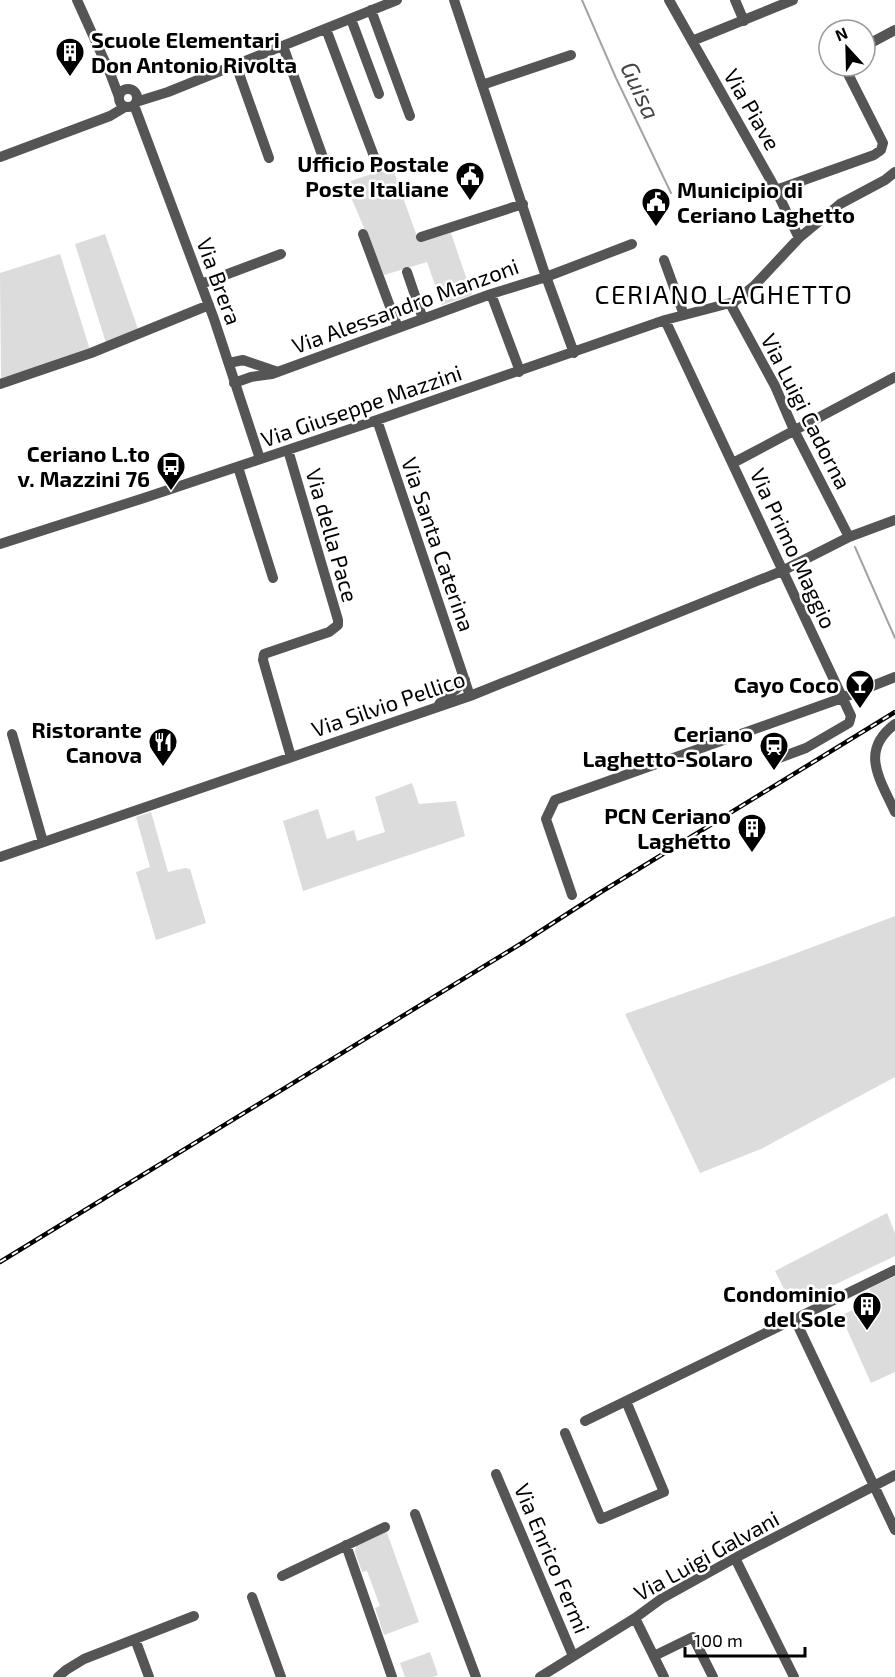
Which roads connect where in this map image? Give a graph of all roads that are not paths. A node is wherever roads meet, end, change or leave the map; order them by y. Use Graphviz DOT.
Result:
graph roads {
  1 [pos="77,0"];
  2 [pos="397,0"];
  3 [pos="454,0"];
  4 [pos="669,0"];
  5 [pos="735,0"];
  6 [pos="793,0"];
  7 [pos="371,10"];
  8 [pos="351,19"];
  9 [pos="744,21"];
  10 [pos="326,28"];
  11 [pos="895,30"];
  12 [pos="877,40"];
  13 [pos="692,41"];
  14 [pos="283,46"];
  15 [pos="571,55"];
  16 [pos="236,65"];
  17 [pos="850,78"];
  18 [pos="482,85"];
  19 [pos="379,94"];
  20 [pos="128,100"];
  21 [pos="410,116"];
  22 [pos="0,157"];
  23 [pos="269,158"];
  24 [pos="325,163"];
  25 [pos="378,167"];
  26 [pos="895,172"];
  27 [pos="777,190"];
  28 [pos="523,204"];
  29 [pos="363,234"];
  30 [pos="421,237"];
  31 [pos="799,238"];
  32 [pos="632,244"];
  33 [pos="281,254"];
  34 [pos="664,260"];
  35 [pos="407,272"];
  36 [pos="546,277"];
  37 [pos="201,284"];
  38 [pos="491,294"];
  39 [pos="734,302"];
  40 [pos="208,305"];
  41 [pos="684,315"];
  42 [pos="423,319"];
  43 [pos="665,320"];
  44 [pos="398,328"];
  45 [pos="574,353"];
  46 [pos="229,363"];
  47 [pos="278,371"];
  48 [pos="519,372"];
  49 [pos="895,377"];
  50 [pos="234,383"];
  51 [pos="0,384"];
  52 [pos="377,420"];
  53 [pos="794,430"];
  54 [pos="288,450"];
  55 [pos="260,459"];
  56 [pos="733,463"];
  57 [pos="238,467"];
  58 [pos="895,520"];
  59 [pos="849,537"];
  60 [pos="0,544"];
  61 [pos="782,571"];
  62 [pos="273,578"];
  63 [pos="895,677"];
  64 [pos="465,680"];
  65 [pos="470,696"];
  66 [pos="842,698"];
  67 [pos="438,706"];
  68 [pos="895,724"];
  69 [pos="12,734"];
  70 [pos="291,757"];
  71 [pos="779,758"];
  72 [pos="895,812"];
  73 [pos="44,842"];
  74 [pos="0,857"];
  75 [pos="572,895"];
  76 [pos="895,1270"];
  77 [pos="794,1322"];
  78 [pos="626,1401"];
  79 [pos="585,1421"];
  80 [pos="565,1433"];
  81 [pos="496,1474"];
  82 [pos="895,1475"];
  83 [pos="874,1487"];
  84 [pos="415,1514"];
  85 [pos="385,1527"];
  86 [pos="895,1530"];
  87 [pos="346,1545"];
  88 [pos="735,1558"];
  89 [pos="282,1576"];
  90 [pos="252,1598"];
  91 [pos="194,1616"];
  92 [pos="635,1618"];
  93 [pos="135,1639"];
  94 [pos="573,1656"];
  95 [pos="654,1656"];
  96 [pos="58,1677"];
  97 [pos="149,1677"];
  98 [pos="281,1677"];
  99 [pos="392,1677"];
  100 [pos="476,1677"];
  101 [pos="540,1677"];
  102 [pos="664,1677"];
  103 [pos="713,1677"];
  104 [pos="794,1677"];
  1 -- 20 [label="street"];
  2 -- 7 [label="street"];
  3 -- 18 [label="street"];
  4 -- 13 [label="street, Via Piave"];
  5 -- 9 [label="street"];
  6 -- 9 [label="street"];
  7 -- 8 [label="street"];
  7 -- 21 [label="street"];
  8 -- 10 [label="street"];
  8 -- 19 [label="street"];
  9 -- 13 [label="street"];
  10 -- 14 [label="street"];
  10 -- 25 [label="street"];
  11 -- 12 [label="street"];
  13 -- 27 [label="street, Via Piave"];
  14 -- 16 [label="street"];
  14 -- 24 [label="street"];
  15 -- 18 [label="street"];
  16 -- 20 [label="street"];
  16 -- 23 [label="street"];
  17 -- 27 [label="street"];
  18 -- 28 [label="street"];
  20 -- 22 [label="street"];
  20 -- 37 [label="street, Via Brera"];
  26 -- 31 [label="street"];
  27 -- 31 [label="street, Via Piave"];
  28 -- 30 [label="street"];
  28 -- 36 [label="street"];
  29 -- 44 [label="street"];
  31 -- 39 [label="street"];
  32 -- 36 [label="street, Via Alessandro Manzoni"];
  33 -- 37 [label="street"];
  34 -- 41 [label="street"];
  35 -- 42 [label="street"];
  36 -- 38 [label="street, Via Alessandro Manzoni"];
  36 -- 45 [label="street"];
  37 -- 40 [label="street, Via Brera"];
  38 -- 42 [label="street, Via Alessandro Manzoni"];
  38 -- 48 [label="street"];
  39 -- 41 [label="street, Via Giuseppe Mazzini"];
  39 -- 53 [label="street, Via Luigi Cadorna"];
  40 -- 46 [label="street, Via Brera"];
  40 -- 51 [label="street"];
  41 -- 43 [label="street, Via Giuseppe Mazzini"];
  42 -- 44 [label="street, Via Alessandro Manzoni"];
  43 -- 45 [label="street, Via Giuseppe Mazzini"];
  43 -- 56 [label="street, Via Primo Maggio"];
  44 -- 47 [label="street, Via Alessandro Manzoni"];
  45 -- 48 [label="street, Via Giuseppe Mazzini"];
  46 -- 47 [label="street, Via Alessandro Manzoni"];
  46 -- 50 [label="street, Via Brera"];
  47 -- 50 [label="street, Via Alessandro Manzoni"];
  48 -- 52 [label="street, Via Giuseppe Mazzini"];
  49 -- 53 [label="street"];
  50 -- 55 [label="street, Via Brera"];
  52 -- 54 [label="street, Via Giuseppe Mazzini"];
  52 -- 64 [label="street, Via Santa Caterina"];
  53 -- 56 [label="street"];
  53 -- 59 [label="street, Via Luigi Cadorna"];
  54 -- 55 [label="street, Via Giuseppe Mazzini"];
  54 -- 70 [label="street, Via della Pace"];
  55 -- 57 [label="street, Via Giuseppe Mazzini"];
  56 -- 61 [label="street, Via Primo Maggio"];
  57 -- 60 [label="street, Via Giuseppe Mazzini"];
  57 -- 62 [label="street"];
  58 -- 59 [label="street, Via Silvio Pellico"];
  59 -- 61 [label="street, Via Silvio Pellico"];
  61 -- 65 [label="street, Via Silvio Pellico"];
  61 -- 66 [label="street, Via Primo Maggio"];
  63 -- 66 [label="street"];
  64 -- 65 [label="street, Via Santa Caterina"];
  64 -- 67 [label="street"];
  65 -- 67 [label="street, Via Silvio Pellico"];
  66 -- 71 [label="street, Via Primo Maggio"];
  66 -- 75 [label="street"];
  67 -- 70 [label="street, Via Silvio Pellico"];
  68 -- 72 [label="street"];
  69 -- 73 [label="street"];
  70 -- 73 [label="street, Via Silvio Pellico"];
  73 -- 74 [label="street, Via Silvio Pellico"];
  76 -- 77 [label="street"];
  77 -- 78 [label="street"];
  77 -- 83 [label="street"];
  78 -- 79 [label="street"];
  78 -- 80 [label="street"];
  81 -- 94 [label="street, Via Enrico Fermi"];
  82 -- 83 [label="street, Via Luigi Galvani"];
  83 -- 86 [label="street"];
  83 -- 88 [label="street, Via Luigi Galvani"];
  84 -- 100 [label="street"];
  85 -- 87 [label="street"];
  87 -- 89 [label="street"];
  87 -- 99 [label="street"];
  88 -- 92 [label="street, Via Luigi Galvani"];
  88 -- 104 [label="street"];
  90 -- 98 [label="street"];
  91 -- 93 [label="street"];
  92 -- 94 [label="street, Via Luigi Galvani"];
  92 -- 95 [label="street"];
  93 -- 96 [label="street"];
  93 -- 97 [label="street"];
  94 -- 101 [label="street, Via Luigi Galvani"];
  95 -- 102 [label="street"];
  95 -- 103 [label="street"];
}
